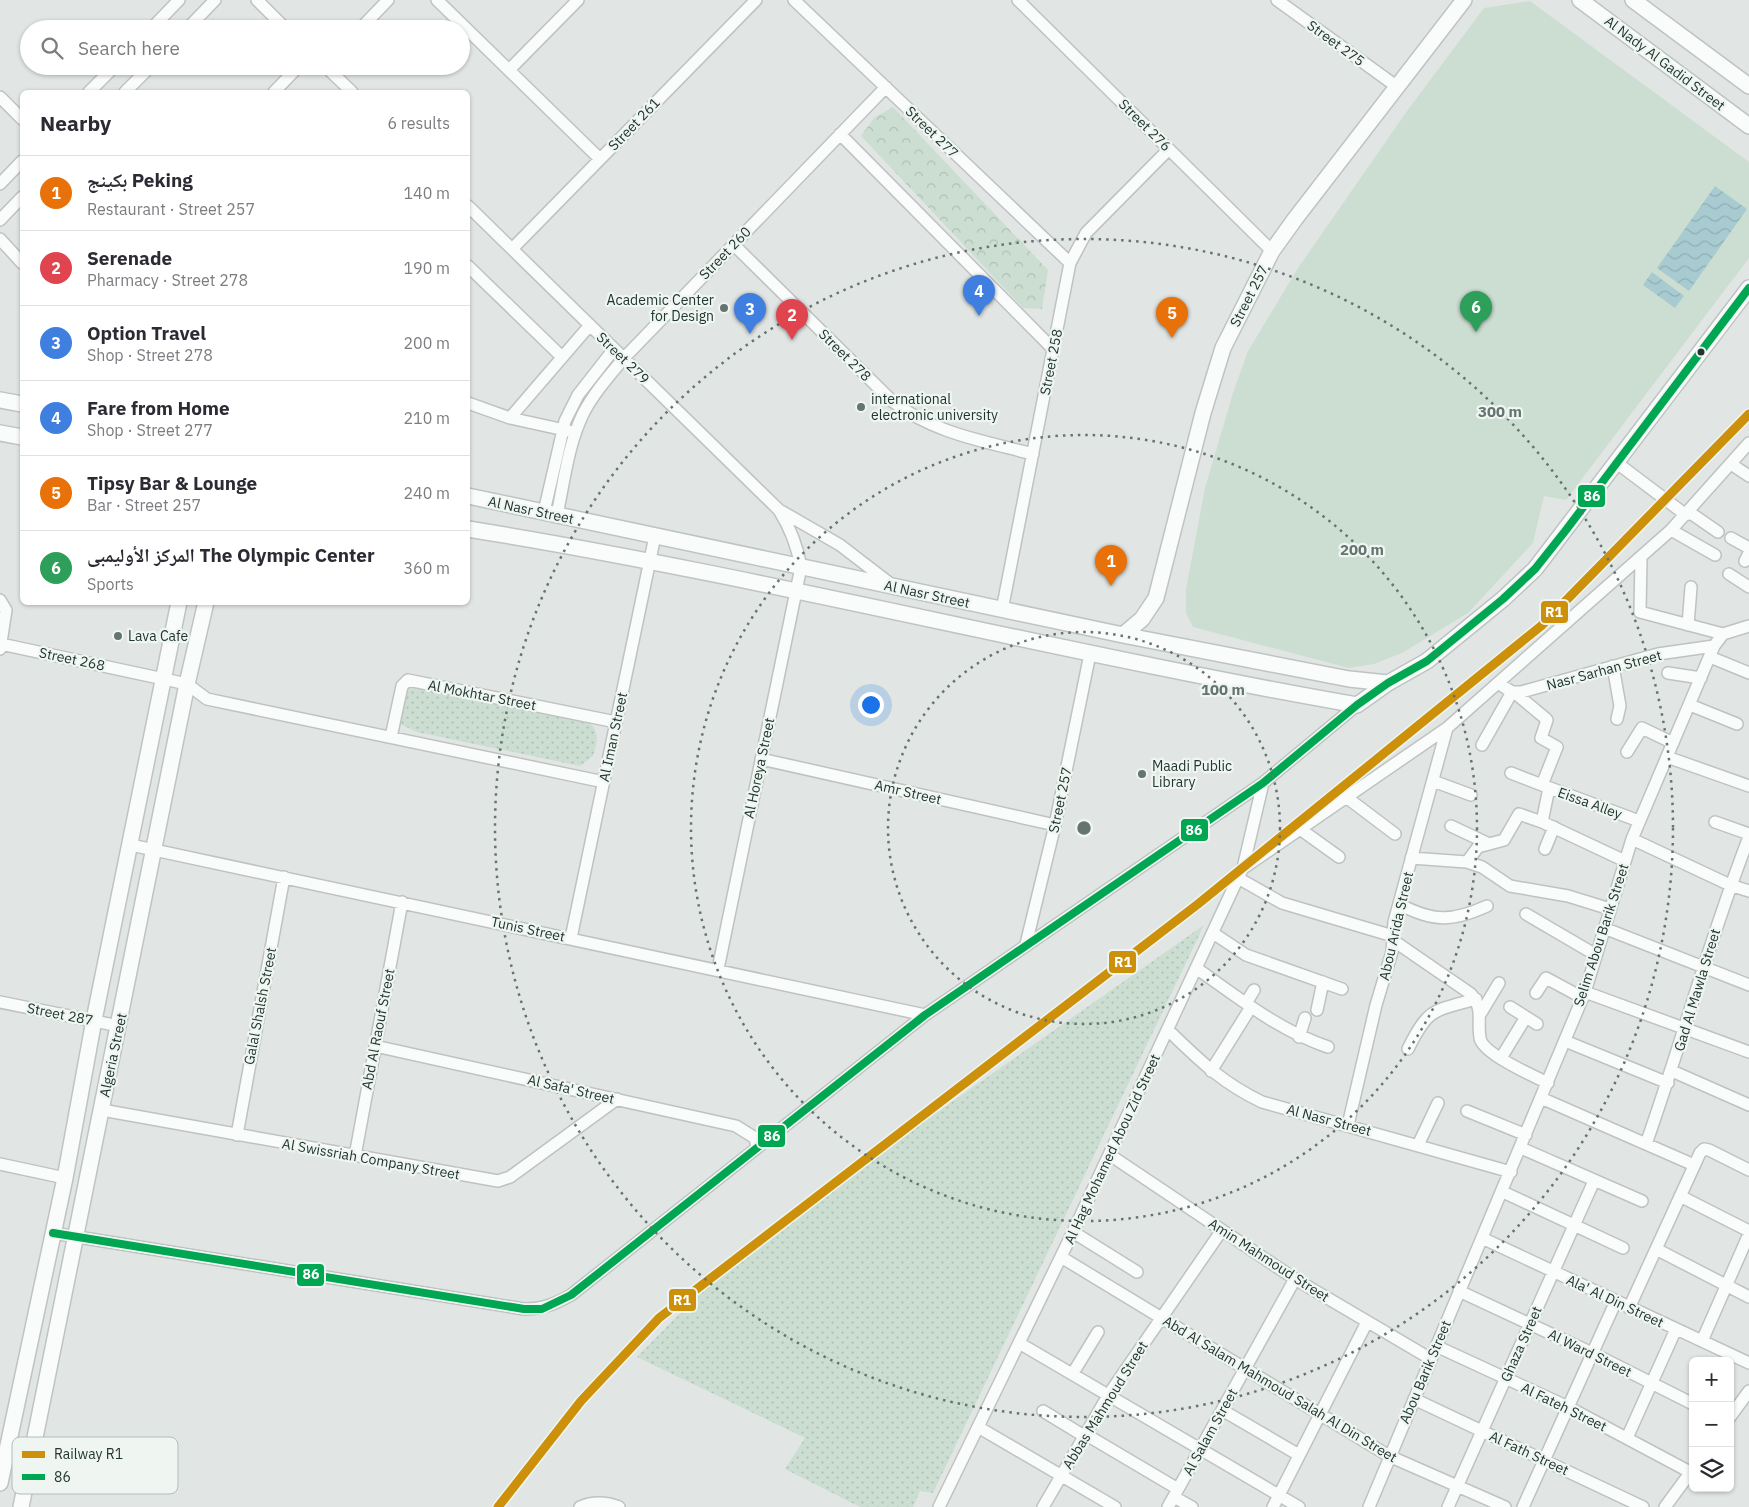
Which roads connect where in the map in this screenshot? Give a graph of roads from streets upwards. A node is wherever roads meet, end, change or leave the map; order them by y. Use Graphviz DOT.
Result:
graph roads {
  1 [pos="179,0"];
  2 [pos="216,0"];
  3 [pos="257,0"];
  4 [pos="388,0"];
  5 [pos="437,0"];
  6 [pos="578,0"];
  7 [pos="756,0"];
  8 [pos="794,0"];
  9 [pos="1018,0"];
  10 [pos="1277,0"];
  11 [pos="1464,0"];
  12 [pos="1580,0"];
  13 [pos="1633,0"];
  14 [pos="160,20"];
  15 [pos="196,20"];
  16 [pos="277,20"];
  17 [pos="369,20"];
  18 [pos="458,20"];
  19 [pos="470,32"];
  20 [pos="509,70"];
  21 [pos="106,75"];
  22 [pos="142,75"];
  23 [pos="290,75"];
  24 [pos="334,75"];
  25 [pos="1396,86"];
  26 [pos="1749,86"];
  27 [pos="886,87"];
  28 [pos="91,90"];
  29 [pos="127,90"];
  30 [pos="276,90"];
  31 [pos="350,90"];
  32 [pos="0,97"];
  33 [pos="20,117"];
  34 [pos="1749,126"];
  35 [pos="840,134"];
  36 [pos="1169,149"];
  37 [pos="600,159"];
  38 [pos="20,163"];
  39 [pos="0,184"];
  40 [pos="20,199"];
  41 [pos="470,208"];
  42 [pos="0,220"];
  43 [pos="0,239"];
  44 [pos="734,245"];
  45 [pos="512,249"];
  46 [pos="1272,251"];
  47 [pos="20,261"];
  48 [pos="1070,263"];
  49 [pos="470,268"];
  50 [pos="1749,288"];
  51 [pos="590,325"];
  52 [pos="614,349"];
  53 [pos="1053,349"];
  54 [pos="562,358"];
  55 [pos="624,358"];
  56 [pos="0,400"];
  57 [pos="20,404"];
  58 [pos="470,404"];
  59 [pos="510,418"];
  60 [pos="562,430"];
  61 [pos="0,432"];
  62 [pos="576,432"];
  63 [pos="20,437"];
  64 [pos="1749,443"];
  65 [pos="1033,454"];
  66 [pos="1617,462"];
  67 [pos="1731,464"];
  68 [pos="1749,476"];
  69 [pos="470,496"];
  70 [pos="779,510"];
  71 [pos="551,514"];
  72 [pos="1688,514"];
  73 [pos="470,529"];
  74 [pos="1671,530"];
  75 [pos="1718,532"];
  76 [pos="655,536"];
  77 [pos="1731,538"];
  78 [pos="1749,548"];
  79 [pos="1715,555"];
  80 [pos="1641,558"];
  81 [pos="651,563"];
  82 [pos="801,567"];
  83 [pos="1729,574"];
  84 [pos="895,587"];
  85 [pos="1692,587"];
  86 [pos="1749,587"];
  87 [pos="795,591"];
  88 [pos="0,600"];
  89 [pos="179,605"];
  90 [pos="205,605"];
  91 [pos="1002,610"];
  92 [pos="1688,625"];
  93 [pos="1749,626"];
  94 [pos="1723,634"];
  95 [pos="1123,635"];
  96 [pos="1714,646"];
  97 [pos="1,647"];
  98 [pos="1090,654"];
  99 [pos="1710,657"];
  100 [pos="1613,666"];
  101 [pos="1668,673"];
  102 [pos="1749,673"];
  103 [pos="1701,678"];
  104 [pos="165,680"];
  105 [pos="1388,683"];
  106 [pos="1498,683"];
  107 [pos="187,684"];
  108 [pos="1513,693"];
  109 [pos="1357,705"];
  110 [pos="1690,705"];
  111 [pos="1618,719"];
  112 [pos="616,722"];
  113 [pos="1737,724"];
  114 [pos="1447,728"];
  115 [pos="391,737"];
  116 [pos="1673,743"];
  117 [pos="1482,745"];
  118 [pos="1627,752"];
  119 [pos="1667,757"];
  120 [pos="761,759"];
  121 [pos="1511,774"];
  122 [pos="1433,780"];
  123 [pos="604,782"];
  124 [pos="1263,783"];
  125 [pos="1749,786"];
  126 [pos="1545,787"];
  127 [pos="1471,795"];
  128 [pos="1346,797"];
  129 [pos="1639,821"];
  130 [pos="1542,822"];
  131 [pos="1715,822"];
  132 [pos="1055,826"];
  133 [pos="1451,826"];
  134 [pos="1554,827"];
  135 [pos="1300,829"];
  136 [pos="1395,834"];
  137 [pos="1749,835"];
  138 [pos="1632,839"];
  139 [pos="1487,843"];
  140 [pos="131,845"];
  141 [pos="1544,849"];
  142 [pos="155,850"];
  143 [pos="1339,857"];
  144 [pos="1411,858"];
  145 [pos="1625,861"];
  146 [pos="1467,862"];
  147 [pos="1240,874"];
  148 [pos="284,877"];
  149 [pos="1730,885"];
  150 [pos="1749,891"];
  151 [pos="402,902"];
  152 [pos="1399,904"];
  153 [pos="1487,906"];
  154 [pos="1610,908"];
  155 [pos="1526,914"];
  156 [pos="1604,928"];
  157 [pos="1213,933"];
  158 [pos="571,938"];
  159 [pos="1393,938"];
  160 [pos="1026,944"];
  161 [pos="1596,955"];
  162 [pos="1196,968"];
  163 [pos="1705,968"];
  164 [pos="718,969"];
  165 [pos="1323,982"];
  166 [pos="1499,983"];
  167 [pos="1749,984"];
  168 [pos="1342,989"];
  169 [pos="1254,990"];
  170 [pos="1536,993"];
  171 [pos="1584,995"];
  172 [pos="1476,999"];
  173 [pos="0,1002"];
  174 [pos="1249,1005"];
  175 [pos="1510,1007"];
  176 [pos="1317,1010"];
  177 [pos="1481,1013"];
  178 [pos="925,1015"];
  179 [pos="1526,1017"];
  180 [pos="1305,1018"];
  181 [pos="94,1020"];
  182 [pos="1537,1024"];
  183 [pos="119,1026"];
  184 [pos="1686,1028"];
  185 [pos="1168,1030"];
  186 [pos="1300,1037"];
  187 [pos="1565,1041"];
  188 [pos="375,1046"];
  189 [pos="1328,1047"];
  190 [pos="1408,1049"];
  191 [pos="1748,1049"];
  192 [pos="1501,1058"];
  193 [pos="1211,1071"];
  194 [pos="1672,1071"];
  195 [pos="1548,1083"];
  196 [pos="1668,1083"];
  197 [pos="1542,1098"];
  198 [pos="617,1099"];
  199 [pos="1438,1103"];
  200 [pos="1749,1105"];
  201 [pos="102,1110"];
  202 [pos="1467,1111"];
  203 [pos="1348,1125"];
  204 [pos="237,1135"];
  205 [pos="1526,1135"];
  206 [pos="1646,1144"];
  207 [pos="1418,1145"];
  208 [pos="757,1147"];
  209 [pos="1521,1148"];
  210 [pos="1110,1155"];
  211 [pos="355,1156"];
  212 [pos="0,1164"];
  213 [pos="1694,1165"];
  214 [pos="1749,1170"];
  215 [pos="1511,1172"];
  216 [pos="65,1178"];
  217 [pos="1594,1181"];
  218 [pos="1503,1192"];
  219 [pos="1680,1196"];
  220 [pos="1642,1201"];
  221 [pos="1574,1225"];
  222 [pos="1222,1230"];
  223 [pos="1074,1232"];
  224 [pos="53,1233"];
  225 [pos="1749,1233"];
  226 [pos="76,1237"];
  227 [pos="1482,1238"];
  228 [pos="1623,1248"];
  229 [pos="1656,1249"];
  230 [pos="1061,1257"];
  231 [pos="1137,1272"];
  232 [pos="1554,1272"];
  233 [pos="1296,1279"];
  234 [pos="1726,1286"];
  235 [pos="1459,1291"];
  236 [pos="1749,1297"];
  237 [pos="38,1301"];
  238 [pos="1616,1301"];
  239 [pos="62,1304"];
  240 [pos="1630,1308"];
  241 [pos="1161,1318"];
  242 [pos="1367,1322"];
  243 [pos="1530,1324"];
  244 [pos="1676,1329"];
  245 [pos="1098,1332"];
  246 [pos="1702,1341"];
  247 [pos="1020,1343"];
  248 [pos="1436,1346"];
  249 [pos="1592,1353"];
  250 [pos="1431,1359"];
  251 [pos="1749,1363"];
  252 [pos="1244,1370"];
  253 [pos="1073,1373"];
  254 [pos="1506,1379"];
  255 [pos="1652,1383"];
  256 [pos="1749,1391"];
  257 [pos="1109,1394"];
  258 [pos="1414,1399"];
  259 [pos="1689,1402"];
  260 [pos="1568,1407"];
  261 [pos="1222,1410"];
  262 [pos="1043,1411"];
  263 [pos="1734,1412"];
  264 [pos="1320,1414"];
  265 [pos="978,1427"];
  266 [pos="1482,1431"];
  267 [pos="1085,1435"];
  268 [pos="36,1437"];
  269 [pos="1627,1438"];
  270 [pos="9,1440"];
  271 [pos="12,1441"];
  272 [pos="1200,1448"];
  273 [pos="1299,1455"];
  274 [pos="1389,1456"];
  275 [pos="1544,1460"];
  276 [pos="1689,1469"];
  277 [pos="1689,1474"];
  278 [pos="1061,1475"];
  279 [pos="0,1483"];
  280 [pos="1458,1486"];
  281 [pos="24,1494"];
  282 [pos="1279,1495"];
  283 [pos="1174,1498"];
  284 [pos="943,1506"];
  285 [pos="21,1507"];
  286 [pos="580,1507"];
  287 [pos="619,1507"];
  288 [pos="1042,1507"];
  289 [pos="1115,1507"];
  290 [pos="1192,1507"];
  291 [pos="1272,1507"];
  292 [pos="1299,1507"];
  293 [pos="1369,1507"];
  294 [pos="1448,1507"];
  295 [pos="1505,1507"];
  296 [pos="1523,1507"];
  297 [pos="1643,1507"];
  298 [pos="1665,1507"];
  1 -- 14 [label="street"];
  2 -- 15 [label="street"];
  3 -- 16 [label="street"];
  4 -- 17 [label="street"];
  5 -- 18 [label="street"];
  6 -- 20 [label="street"];
  7 -- 37 [label="street, Street 261"];
  8 -- 27 [label="street, Street 277"];
  9 -- 36 [label="street, Street 276"];
  10 -- 25 [label="street, Street 275"];
  11 -- 25 [label="street, Street 257"];
  12 -- 34 [label="street, Al Nady Al Gadid Street"];
  13 -- 26 [label="street"];
  19 -- 20 [label="street"];
  20 -- 37 [label="street"];
  21 -- 28 [label="street"];
  22 -- 29 [label="street"];
  23 -- 30 [label="street"];
  24 -- 31 [label="street"];
  25 -- 46 [label="street, Street 257"];
  27 -- 35 [label="street, Street 260"];
  27 -- 48 [label="street, Street 277"];
  32 -- 33 [label="street"];
  35 -- 44 [label="street, Street 260"];
  35 -- 53 [label="street"];
  36 -- 46 [label="street, Street 276"];
  36 -- 48 [label="street, Street 258"];
  37 -- 45 [label="street, Street 261"];
  38 -- 39 [label="street"];
  40 -- 42 [label="street"];
  41 -- 45 [label="street, Street 279"];
  43 -- 47 [label="street"];
  44 -- 55 [label="street, Street 260"];
  44 -- 65 [label="street, Street 278"];
  45 -- 51 [label="street, Street 279"];
  46 -- 95 [label="street, Street 257"];
  48 -- 53 [label="street, Street 258"];
  49 -- 54 [label="street"];
  50 -- 66 [label="street"];
  51 -- 52 [label="street, Street 279"];
  51 -- 54 [label="street"];
  52 -- 55 [label="street, Street 279"];
  52 -- 60 [label="street"];
  53 -- 65 [label="street, Street 258"];
  54 -- 59 [label="street"];
  55 -- 62 [label="street, Street 260"];
  55 -- 70 [label="street, Street 279"];
  56 -- 57 [label="street"];
  58 -- 59 [label="street"];
  59 -- 60 [label="street"];
  60 -- 62 [label="street"];
  60 -- 71 [label="street"];
  61 -- 63 [label="street"];
  62 -- 71 [label="street, Street 260"];
  64 -- 67 [label="street"];
  65 -- 91 [label="street, Street 258"];
  66 -- 72 [label="street"];
  66 -- 105 [label="street"];
  67 -- 68 [label="street"];
  67 -- 72 [label="street"];
  69 -- 71 [label="street, Al Nasr Street"];
  70 -- 82 [label="street, Street 279"];
  70 -- 84 [label="street, Street 279"];
  71 -- 76 [label="street, Al Nasr Street"];
  72 -- 74 [label="street"];
  72 -- 75 [label="street"];
  73 -- 81 [label="street, Al Nasr Street"];
  74 -- 79 [label="street"];
  74 -- 80 [label="street"];
  76 -- 81 [label="street, Al Iman Street"];
  76 -- 82 [label="street, Al Nasr Street"];
  77 -- 78 [label="street"];
  80 -- 92 [label="street"];
  80 -- 106 [label="street"];
  81 -- 87 [label="street, Al Nasr Street"];
  81 -- 112 [label="street, Al Iman Street"];
  82 -- 84 [label="street, Al Nasr Street"];
  82 -- 87 [label="street, Al Horeya Street"];
  83 -- 86 [label="street"];
  84 -- 91 [label="street, Al Nasr Street"];
  85 -- 92 [label="street"];
  87 -- 98 [label="street, Al Nasr Street"];
  87 -- 120 [label="street, Al Horeya Street"];
  88 -- 97 [label="street, Street 268"];
  89 -- 104 [label="street, Algeria Street"];
  90 -- 107 [label="street, Algeria Street"];
  91 -- 95 [label="street, Al Nasr Street"];
  92 -- 94 [label="street"];
  93 -- 94 [label="street"];
  94 -- 96 [label="street, Selim Abou Barik Street"];
  95 -- 105 [label="street, Al Nasr Street"];
  96 -- 99 [label="street, Selim Abou Barik Street"];
  96 -- 100 [label="street, Nasr Sarhan Street"];
  97 -- 104 [label="street, Street 268"];
  98 -- 109 [label="street, Al Nasr Street"];
  98 -- 132 [label="street, Street 257"];
  99 -- 102 [label="street"];
  99 -- 103 [label="street, Selim Abou Barik Street"];
  100 -- 108 [label="street, Nasr Sarhan Street"];
  100 -- 111 [label="street"];
  101 -- 103 [label="street"];
  103 -- 110 [label="street, Selim Abou Barik Street"];
  104 -- 107 [label="street, Street 268"];
  104 -- 140 [label="street, Algeria Street"];
  105 -- 109 [label="street"];
  106 -- 108 [label="street"];
  106 -- 114 [label="street"];
  107 -- 115 [label="street"];
  107 -- 142 [label="street, Algeria Street"];
  108 -- 117 [label="street"];
  108 -- 126 [label="street, Eissa Alley"];
  109 -- 124 [label="street"];
  110 -- 113 [label="street"];
  110 -- 116 [label="street, Selim Abou Barik Street"];
  112 -- 115 [label="street, Al Mokhtar Street"];
  112 -- 123 [label="street, Al Iman Street"];
  114 -- 122 [label="street, Abou Arida Street"];
  114 -- 128 [label="street"];
  115 -- 123 [label="street"];
  116 -- 118 [label="street"];
  116 -- 119 [label="street, Selim Abou Barik Street"];
  119 -- 125 [label="street"];
  119 -- 129 [label="street, Selim Abou Barik Street"];
  120 -- 132 [label="street, Amr Street"];
  120 -- 164 [label="street, Al Horeya Street"];
  121 -- 126 [label="street"];
  122 -- 127 [label="street"];
  122 -- 144 [label="street, Abou Arida Street"];
  123 -- 158 [label="street, Al Iman Street"];
  124 -- 147 [label="street, Al Hag Mohamed Abou Zid Street"];
  124 -- 160 [label="street"];
  126 -- 129 [label="street, Eissa Alley"];
  126 -- 130 [label="street"];
  128 -- 135 [label="street"];
  128 -- 136 [label="street"];
  129 -- 138 [label="street, Selim Abou Barik Street"];
  130 -- 134 [label="street"];
  130 -- 139 [label="street"];
  131 -- 137 [label="street"];
  132 -- 160 [label="street, Street 257"];
  133 -- 139 [label="street"];
  134 -- 141 [label="street"];
  134 -- 145 [label="street"];
  135 -- 143 [label="street"];
  135 -- 147 [label="street"];
  137 -- 149 [label="street, Gad Al Mawla Street"];
  138 -- 145 [label="street, Selim Abou Barik Street"];
  138 -- 149 [label="street"];
  139 -- 146 [label="street"];
  140 -- 142 [label="street, Tunis Street"];
  140 -- 181 [label="street, Algeria Street"];
  142 -- 148 [label="street, Tunis Street"];
  142 -- 183 [label="street, Algeria Street"];
  144 -- 146 [label="street"];
  144 -- 152 [label="street, Abou Arida Street"];
  145 -- 154 [label="street, Selim Abou Barik Street"];
  146 -- 154 [label="street"];
  147 -- 157 [label="street, Al Hag Mohamed Abou Zid Street"];
  147 -- 159 [label="street"];
  148 -- 151 [label="street, Tunis Street"];
  148 -- 204 [label="street, Galal Shalsh Street"];
  149 -- 150 [label="street"];
  149 -- 163 [label="street, Gad Al Mawla Street"];
  151 -- 158 [label="street, Tunis Street"];
  151 -- 188 [label="street, Abd Al Raouf Street"];
  152 -- 153 [label="street"];
  152 -- 159 [label="street, Abou Arida Street"];
  154 -- 156 [label="street, Selim Abou Barik Street"];
  155 -- 161 [label="street"];
  156 -- 161 [label="street, Selim Abou Barik Street"];
  156 -- 163 [label="street"];
  157 -- 162 [label="street, Al Hag Mohamed Abou Zid Street"];
  157 -- 165 [label="street"];
  158 -- 164 [label="street, Tunis Street"];
  159 -- 172 [label="street"];
  159 -- 203 [label="street, Abou Arida Street"];
  160 -- 178 [label="street"];
  161 -- 171 [label="street, Selim Abou Barik Street"];
  162 -- 174 [label="street"];
  162 -- 185 [label="street, Al Hag Mohamed Abou Zid Street"];
  163 -- 167 [label="street"];
  163 -- 184 [label="street, Gad Al Mawla Street"];
  164 -- 178 [label="street, Tunis Street"];
  165 -- 168 [label="street"];
  165 -- 176 [label="street"];
  166 -- 177 [label="street"];
  169 -- 174 [label="street"];
  170 -- 171 [label="street"];
  171 -- 184 [label="street"];
  171 -- 187 [label="street, Selim Abou Barik Street"];
  172 -- 177 [label="street"];
  172 -- 190 [label="street"];
  173 -- 181 [label="street, Street 287"];
  174 -- 186 [label="street"];
  174 -- 193 [label="street"];
  175 -- 179 [label="street"];
  177 -- 192 [label="street"];
  178 -- 208 [label="street"];
  179 -- 182 [label="street"];
  179 -- 192 [label="street"];
  180 -- 186 [label="street"];
  181 -- 183 [label="street, Street 287"];
  181 -- 216 [label="street, Algeria Street"];
  183 -- 201 [label="street, Algeria Street"];
  184 -- 191 [label="street"];
  184 -- 194 [label="street, Gad Al Mawla Street"];
  185 -- 193 [label="street, Al Nasr Street"];
  185 -- 210 [label="street, Al Hag Mohamed Abou Zid Street"];
  186 -- 189 [label="street"];
  187 -- 195 [label="street, Selim Abou Barik Street"];
  187 -- 196 [label="street"];
  188 -- 198 [label="street, Al Safa' Street"];
  188 -- 211 [label="street, Abd Al Raouf Street"];
  192 -- 195 [label="street"];
  193 -- 203 [label="street, Al Nasr Street"];
  194 -- 196 [label="street, Gad Al Mawla Street"];
  194 -- 200 [label="street"];
  195 -- 197 [label="street, Selim Abou Barik Street"];
  196 -- 206 [label="street, Gad Al Mawla Street"];
  197 -- 205 [label="street, Selim Abou Barik Street"];
  197 -- 206 [label="street"];
  198 -- 208 [label="street, Al Safa' Street"];
  198 -- 211 [label="street, Al Swissriah Company Street"];
  199 -- 207 [label="street"];
  201 -- 204 [label="street, Al Swissriah Company Street"];
  201 -- 226 [label="street, Algeria Street"];
  202 -- 205 [label="street"];
  203 -- 207 [label="street, Al Nasr Street"];
  204 -- 211 [label="street, Al Swissriah Company Street"];
  205 -- 209 [label="street, Selim Abou Barik Street"];
  206 -- 213 [label="street"];
  207 -- 215 [label="street, Al Nasr Street"];
  208 -- 226 [label="street"];
  209 -- 215 [label="street, Selim Abou Barik Street"];
  209 -- 217 [label="street"];
  210 -- 222 [label="street, Amin Mahmoud Street"];
  210 -- 223 [label="street, Al Hag Mohamed Abou Zid Street"];
  212 -- 216 [label="street"];
  213 -- 214 [label="street"];
  213 -- 219 [label="street"];
  215 -- 218 [label="street, Selim Abou Barik Street"];
  216 -- 224 [label="street, Algeria Street"];
  217 -- 220 [label="street"];
  217 -- 221 [label="street, Ghaza Street"];
  218 -- 221 [label="street"];
  218 -- 227 [label="street, Selim Abou Barik Street"];
  219 -- 225 [label="street"];
  219 -- 229 [label="street"];
  221 -- 228 [label="street"];
  221 -- 232 [label="street, Ghaza Street"];
  222 -- 233 [label="street, Amin Mahmoud Street"];
  222 -- 241 [label="street, Abbas Mahmoud Street"];
  223 -- 230 [label="street, Al Hag Mohamed Abou Zid Street"];
  223 -- 231 [label="street"];
  224 -- 226 [label="street"];
  224 -- 237 [label="street, Algeria Street"];
  225 -- 234 [label="street"];
  226 -- 239 [label="street, Algeria Street"];
  227 -- 232 [label="street, Ala' Al Din Street"];
  227 -- 235 [label="street, Abou Barik Street"];
  229 -- 234 [label="street"];
  229 -- 240 [label="street"];
  230 -- 241 [label="street, Abd Al Salam Mahmoud Salah Al Din Street"];
  230 -- 247 [label="street, Al Hag Mohamed Abou Zid Street"];
  232 -- 238 [label="street, Ala' Al Din Street"];
  232 -- 243 [label="street, Ghaza Street"];
  233 -- 242 [label="street, Amin Mahmoud Street"];
  233 -- 252 [label="street, Al Salam Street"];
  234 -- 236 [label="street"];
  234 -- 246 [label="street"];
  235 -- 243 [label="street, Al Ward Street"];
  235 -- 248 [label="street, Abou Barik Street"];
  237 -- 239 [label="street"];
  237 -- 270 [label="street, Algeria Street"];
  238 -- 240 [label="street, Ala' Al Din Street"];
  238 -- 249 [label="street"];
  239 -- 268 [label="street, Algeria Street"];
  240 -- 244 [label="street, Ala' Al Din Street"];
  241 -- 252 [label="street, Abd Al Salam Mahmoud Salah Al Din Street"];
  241 -- 257 [label="street, Abbas Mahmoud Street"];
  242 -- 250 [label="street, Amin Mahmoud Street"];
  242 -- 264 [label="street"];
  243 -- 249 [label="street, Al Ward Street"];
  243 -- 254 [label="street, Ghaza Street"];
  244 -- 246 [label="street, Ala' Al Din Street"];
  244 -- 255 [label="street"];
  245 -- 253 [label="street"];
  246 -- 251 [label="street, Ala' Al Din Street"];
  247 -- 253 [label="street"];
  247 -- 265 [label="street, Al Hag Mohamed Abou Zid Street"];
  248 -- 250 [label="street, Abou Barik Street"];
  248 -- 254 [label="street, Al Fateh Street"];
  249 -- 255 [label="street, Al Ward Street"];
  249 -- 260 [label="street"];
  250 -- 258 [label="street, Abou Barik Street"];
  252 -- 261 [label="street, Al Salam Street"];
  252 -- 264 [label="street, Abd Al Salam Mahmoud Salah Al Din Street"];
  253 -- 257 [label="street"];
  254 -- 260 [label="street, Al Fateh Street"];
  254 -- 266 [label="street, Ghaza Street"];
  255 -- 259 [label="street, Al Ward Street"];
  255 -- 269 [label="street"];
  256 -- 263 [label="street"];
  257 -- 267 [label="street, Abbas Mahmoud Street"];
  257 -- 272 [label="street"];
  258 -- 266 [label="street, Al Fath Street"];
  258 -- 274 [label="street, Abou Barik Street"];
  260 -- 269 [label="street, Al Fateh Street"];
  260 -- 275 [label="street"];
  261 -- 272 [label="street, Al Salam Street"];
  261 -- 273 [label="street"];
  262 -- 267 [label="street"];
  264 -- 273 [label="street"];
  264 -- 274 [label="street, Abd Al Salam Mahmoud Salah Al Din Street"];
  265 -- 278 [label="street"];
  265 -- 284 [label="street, Al Hag Mohamed Abou Zid Street"];
  266 -- 275 [label="street, Al Fath Street"];
  266 -- 280 [label="street, Ghaza Street"];
  267 -- 278 [label="street, Abbas Mahmoud Street"];
  267 -- 283 [label="street"];
  269 -- 276 [label="street, Al Fateh Street"];
  270 -- 271 [label="street"];
  270 -- 279 [label="street, Algeria Street"];
  272 -- 282 [label="street"];
  272 -- 283 [label="street, Al Salam Street"];
  273 -- 282 [label="street"];
  274 -- 280 [label="street, Abd Al Salam Mahmoud Salah Al Din Street"];
  274 -- 293 [label="street, Abou Barik Street"];
  275 -- 296 [label="street"];
  275 -- 297 [label="street, Al Fath Street"];
  277 -- 298 [label="street"];
  278 -- 288 [label="street, Abbas Mahmoud Street"];
  278 -- 289 [label="street"];
  280 -- 294 [label="street, Ghaza Street"];
  280 -- 295 [label="street, Abd Al Salam Mahmoud Salah Al Din Street"];
  281 -- 285 [label="street, Algeria Street"];
  282 -- 291 [label="street"];
  282 -- 292 [label="street"];
  283 -- 290 [label="street"];
  286 -- 287 [label="street"];
}
